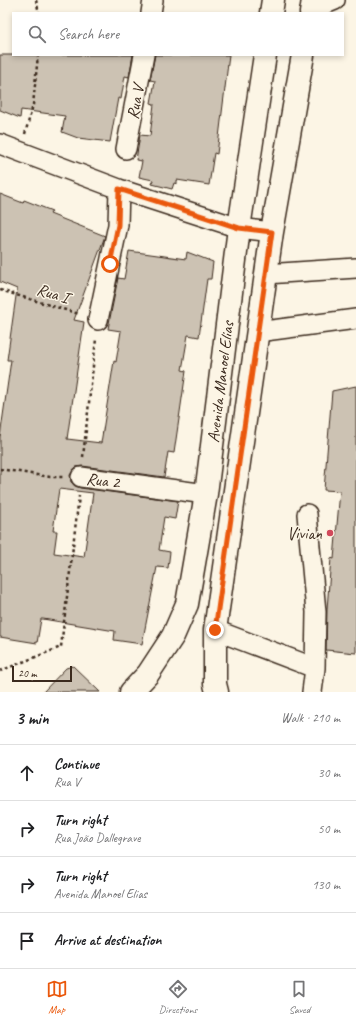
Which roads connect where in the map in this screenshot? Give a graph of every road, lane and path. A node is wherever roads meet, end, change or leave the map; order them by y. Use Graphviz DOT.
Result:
graph roads {
  1 [pos="36,0"];
  2 [pos="153,0"];
  3 [pos="273,0"];
  4 [pos="335,0"];
  5 [pos="312,8"];
  6 [pos="39,12"];
  7 [pos="151,12"];
  8 [pos="271,12"];
  9 [pos="38,56"];
  10 [pos="144,56"];
  11 [pos="265,56"];
  12 [pos="304,56"];
  13 [pos="0,144"];
  14 [pos="126,149"];
  15 [pos="20,152"];
  16 [pos="119,189"];
  17 [pos="239,228"];
  18 [pos="272,232"];
  19 [pos="356,268"];
  20 [pos="266,274"];
  21 [pos="0,290"];
  22 [pos="356,319"];
  23 [pos="98,320"];
  24 [pos="257,332"];
  25 [pos="0,469"];
  26 [pos="81,477"];
  27 [pos="206,494"];
  28 [pos="307,514"];
  29 [pos="215,630"];
  30 [pos="61,647"];
  31 [pos="315,668"];
  32 [pos="0,671"];
  33 [pos="131,692"];
  34 [pos="217,692"];
  35 [pos="312,692"];
  1 -- 6 [label="path"];
  2 -- 7 [label="street"];
  3 -- 8 [label="main road"];
  4 -- 5 [label="street"];
  9 -- 15 [label="path"];
  10 -- 14 [label="street, Rua V"];
  11 -- 17 [label="main road, Avenida Manoel Elias"];
  12 -- 18 [label="main road, Avenida Manoel Elias"];
  13 -- 15 [label="street"];
  15 -- 16 [label="street"];
  16 -- 17 [label="street"];
  16 -- 23 [label="street"];
  17 -- 18 [label="street"];
  17 -- 27 [label="main road, Avenida Manoel Elias"];
  18 -- 20 [label="main road, Avenida Manoel Elias"];
  19 -- 20 [label="street"];
  20 -- 24 [label="main road, Avenida Manoel Elias"];
  21 -- 23 [label="path, Rua I"];
  22 -- 24 [label="street"];
  24 -- 29 [label="main road, Avenida Manoel Elias"];
  25 -- 26 [label="path, Rua 2"];
  26 -- 27 [label="street, Rua 2"];
  27 -- 33 [label="main road, Avenida Manoel Elias"];
  28 -- 31 [label="street"];
  29 -- 31 [label="street"];
  29 -- 34 [label="main road, Avenida Manoel Elias"];
  30 -- 32 [label="path"];
  31 -- 35 [label="street"];
}
